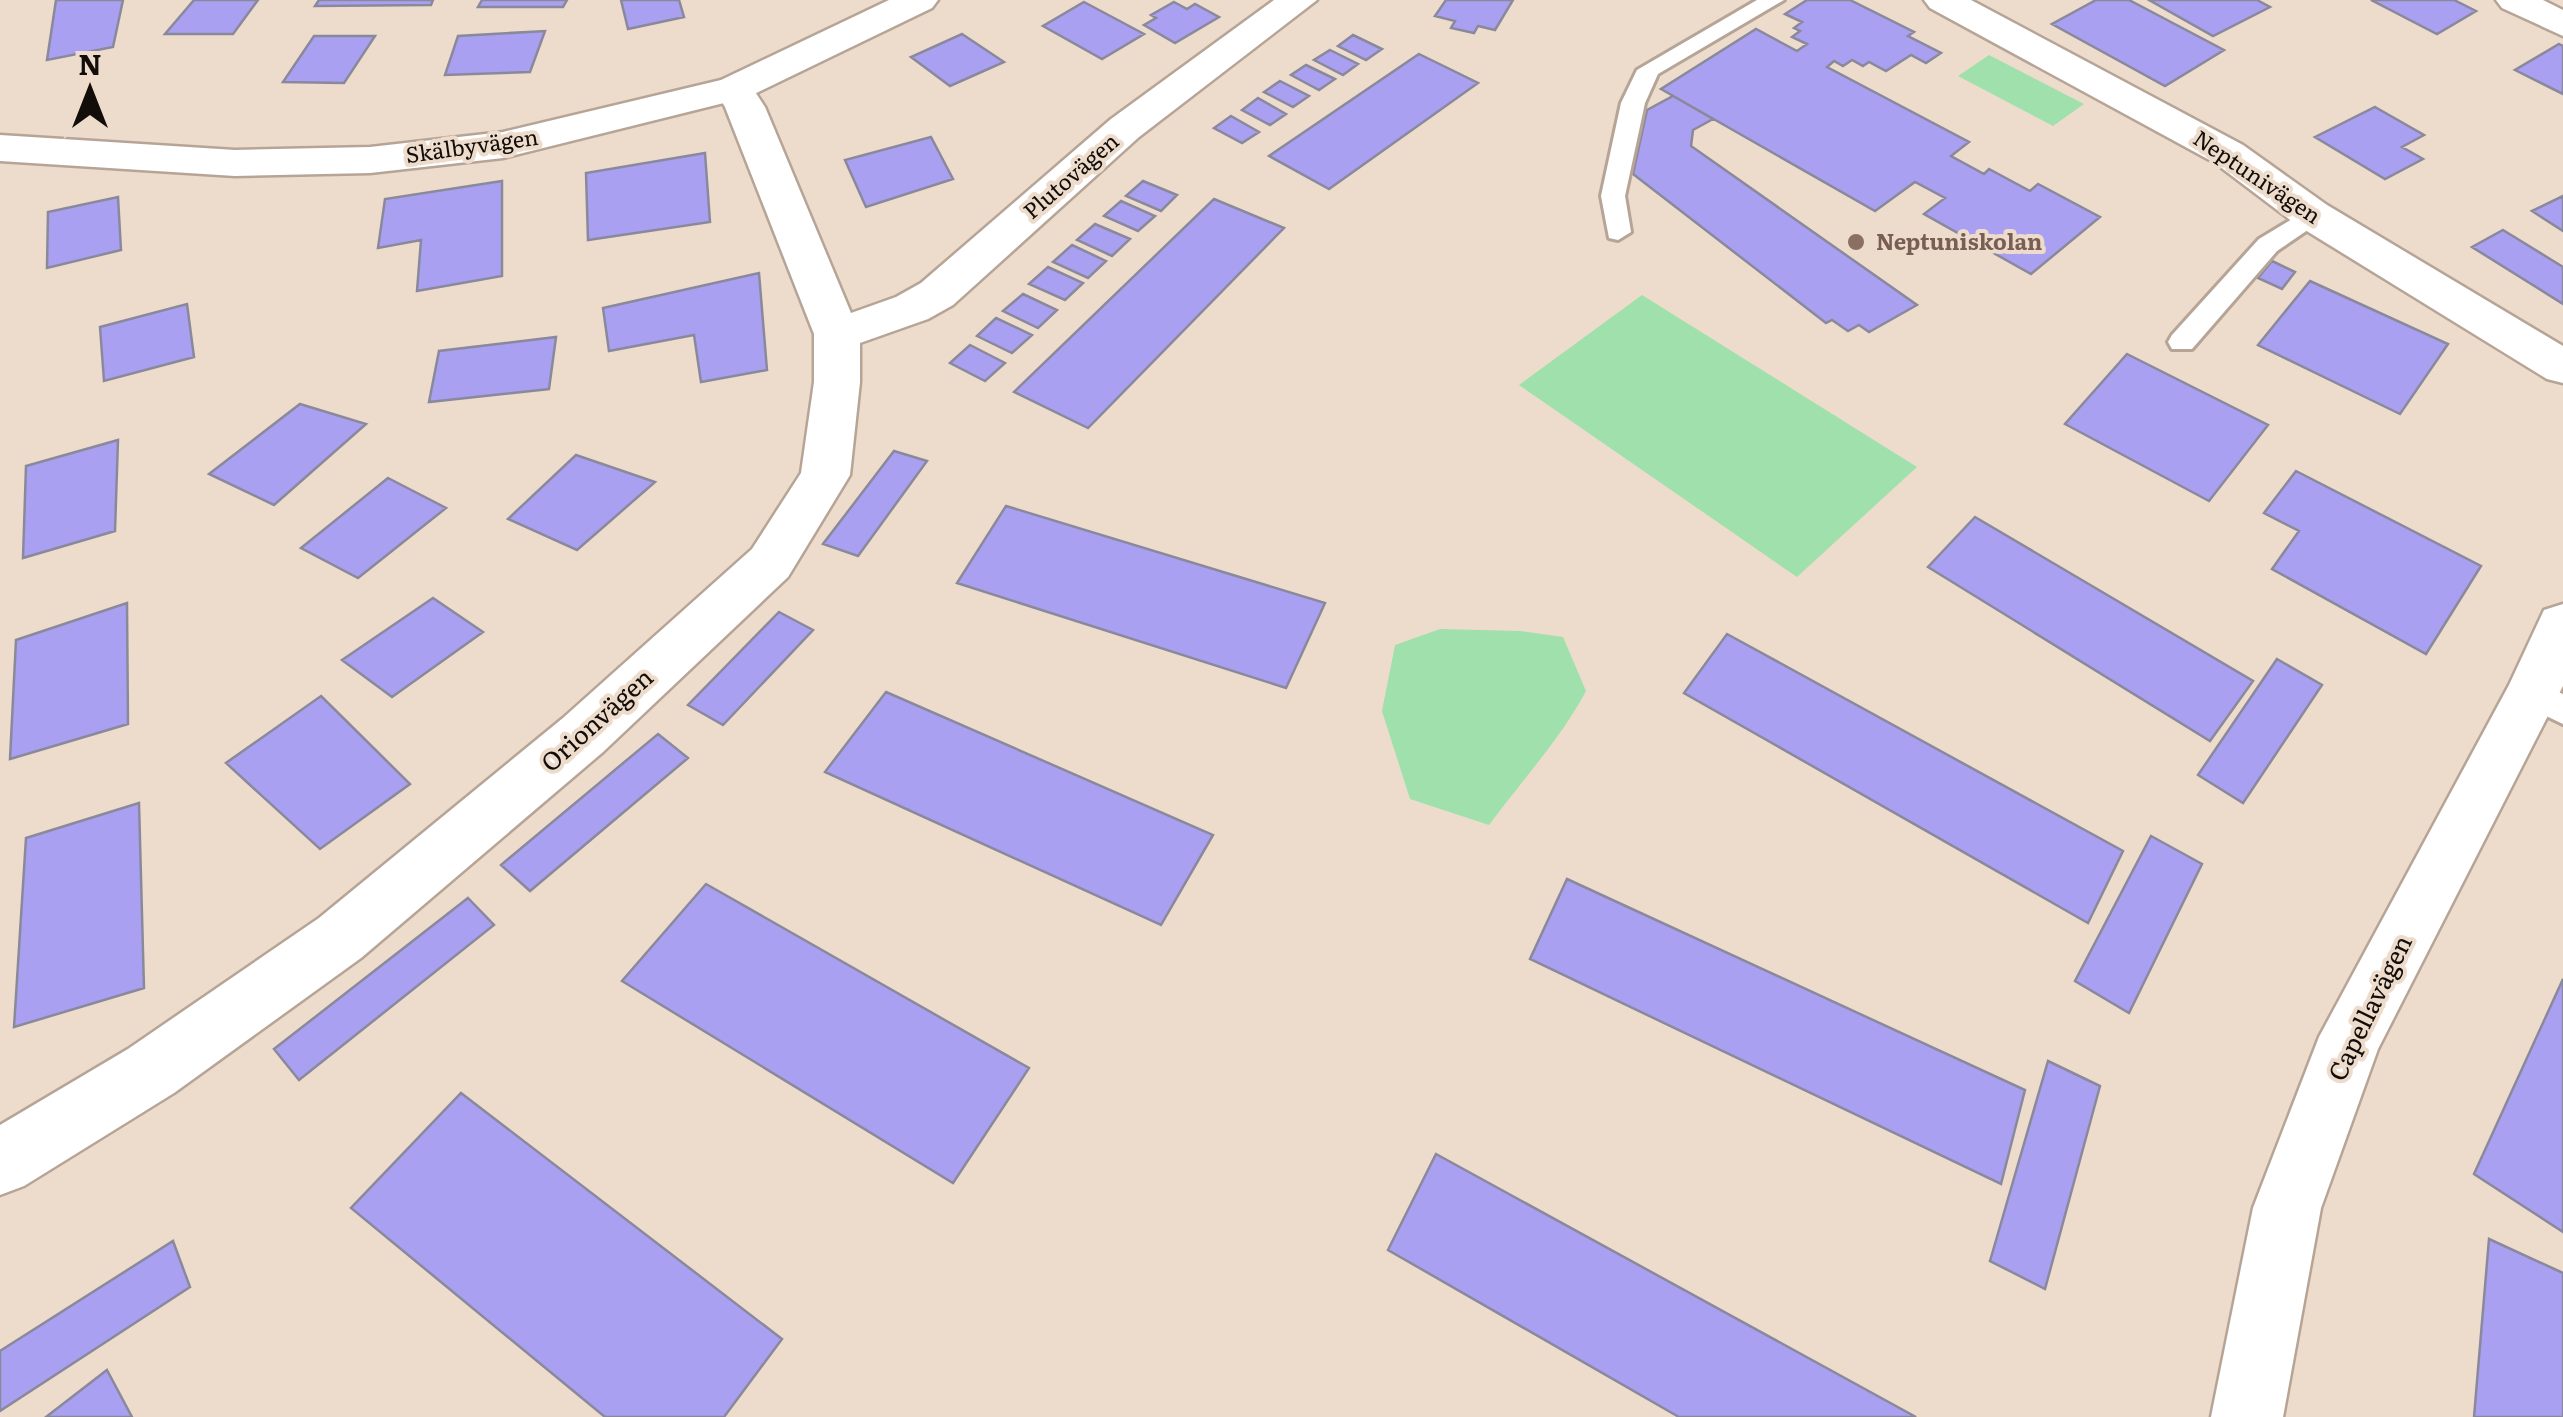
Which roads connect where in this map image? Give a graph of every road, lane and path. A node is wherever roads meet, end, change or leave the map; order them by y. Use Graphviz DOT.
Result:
graph roads {
  1 [pos="918,0"];
  2 [pos="1298,0"];
  3 [pos="1773,0"];
  4 [pos="1943,0"];
  5 [pos="2515,0"];
  6 [pos="2563,25"];
  7 [pos="734,89"];
  8 [pos="0,148"];
  9 [pos="2312,215"];
  10 [pos="1618,232"];
  11 [pos="837,334"];
  12 [pos="2182,342"];
  13 [pos="2563,368"];
  14 [pos="2563,625"];
  15 [pos="2548,702"];
  16 [pos="0,1162"];
  17 [pos="2247,1417"];
  1 -- 7 [label="street, Skälbyvägen"];
  2 -- 11 [label="street, Plutovägen"];
  3 -- 10 [label="lane"];
  4 -- 9 [label="street, Neptunivägen"];
  5 -- 6 [label="street"];
  7 -- 8 [label="street, Skälbyvägen"];
  7 -- 11 [label="street, Orionvägen"];
  9 -- 12 [label="lane"];
  9 -- 13 [label="street, Neptunivägen"];
  11 -- 16 [label="street, Orionvägen"];
  14 -- 15 [label="street, Capellavägen"];
  15 -- 17 [label="street, Capellavägen"];
}
